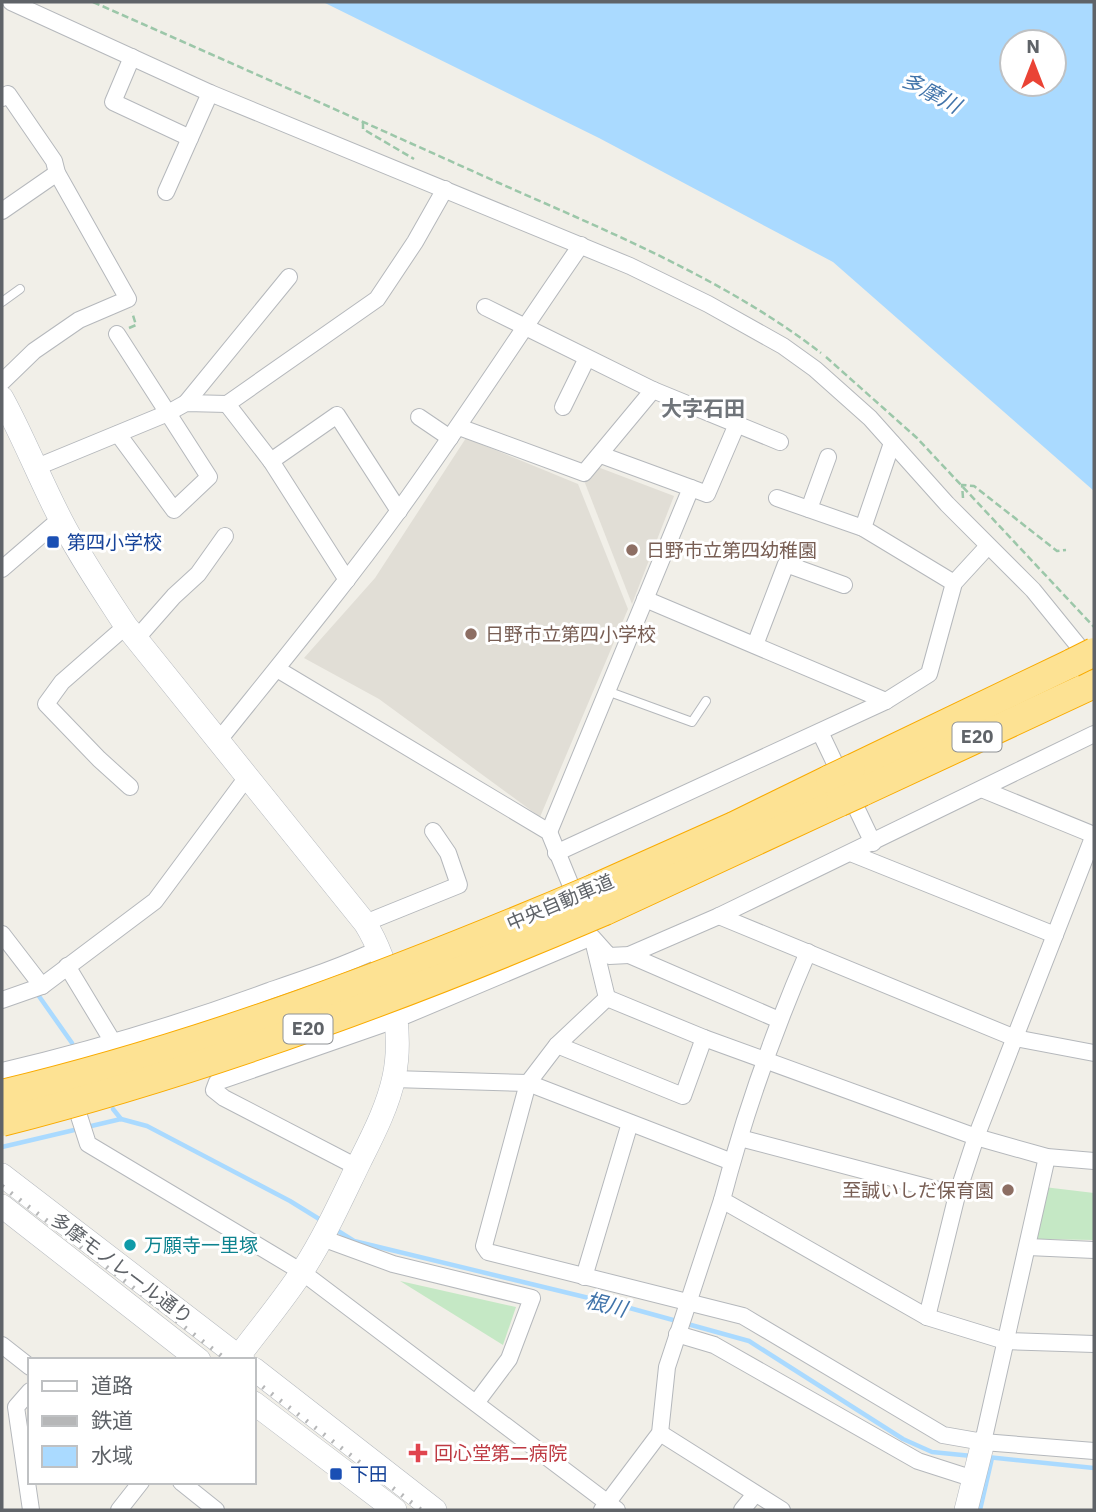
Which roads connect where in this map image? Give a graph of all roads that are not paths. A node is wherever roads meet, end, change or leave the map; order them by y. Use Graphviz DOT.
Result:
graph roads {
  1 [pos="11,2"];
  2 [pos="132,57"];
  3 [pos="210,93"];
  4 [pos="2,98"];
  5 [pos="190,138"];
  6 [pos="57,173"];
  7 [pos="445,189"];
  8 [pos="166,192"];
  9 [pos="2,211"];
  10 [pos="581,245"];
  11 [pos="289,277"];
  12 [pos="20,289"];
  13 [pos="2,302"];
  14 [pos="485,307"];
  15 [pos="524,327"];
  16 [pos="117,334"];
  17 [pos="587,358"];
  18 [pos="2,382"];
  19 [pos="653,390"];
  20 [pos="2,398"];
  21 [pos="186,403"];
  22 [pos="227,404"];
  23 [pos="564,407"];
  24 [pos="168,413"];
  25 [pos="419,417"];
  26 [pos="737,424"];
  27 [pos="9,428"];
  28 [pos="455,432"];
  29 [pos="118,434"];
  30 [pos="780,442"];
  31 [pos="892,443"];
  32 [pos="601,455"];
  33 [pos="828,457"];
  34 [pos="271,461"];
  35 [pos="37,467"];
  36 [pos="691,488"];
  37 [pos="777,498"];
  38 [pos="809,509"];
  39 [pos="399,511"];
  40 [pos="60,519"];
  41 [pos="863,528"];
  42 [pos="225,537"];
  43 [pos="988,546"];
  44 [pos="2,569"];
  45 [pos="347,580"];
  46 [pos="954,583"];
  47 [pos="844,584"];
  48 [pos="645,598"];
  49 [pos="131,632"];
  50 [pos="755,645"];
  51 [pos="277,669"];
  52 [pos="1090,670"];
  53 [pos="607,691"];
  54 [pos="706,701"];
  55 [pos="886,701"];
  56 [pos="820,732"];
  57 [pos="1094,734"];
  58 [pos="219,740"];
  59 [pos="247,777"];
  60 [pos="130,787"];
  61 [pos="985,790"];
  62 [pos="433,831"];
  63 [pos="549,832"];
  64 [pos="1094,835"];
  65 [pos="873,844"];
  66 [pos="556,853"];
  67 [pos="853,853"];
  68 [pos="600,900"];
  69 [pos="719,916"];
  70 [pos="365,923"];
  71 [pos="2,934"];
  72 [pos="1055,935"];
  73 [pos="592,937"];
  74 [pos="379,949"];
  75 [pos="808,952"];
  76 [pos="629,955"];
  77 [pos="67,966"];
  78 [pos="36,988"];
  79 [pos="607,998"];
  80 [pos="2,1000"];
  81 [pos="395,1020"];
  82 [pos="779,1020"];
  83 [pos="704,1038"];
  84 [pos="1015,1038"];
  85 [pos="113,1042"];
  86 [pos="557,1045"];
  87 [pos="1094,1053"];
  88 [pos="60,1057"];
  89 [pos="765,1059"];
  90 [pos="2,1071"];
  91 [pos="393,1079"];
  92 [pos="528,1083"];
  93 [pos="2,1094"];
  94 [pos="2,1122"];
  95 [pos="630,1123"];
  96 [pos="976,1137"];
  97 [pos="740,1138"];
  98 [pos="1047,1157"];
  99 [pos="1094,1161"];
  100 [pos="732,1162"];
  101 [pos="357,1167"];
  102 [pos="2,1175"];
  103 [pos="957,1195"];
  104 [pos="722,1200"];
  105 [pos="2,1206"];
  106 [pos="327,1227"];
  107 [pos="1028,1247"];
  108 [pos="1094,1250"];
  109 [pos="302,1272"];
  110 [pos="584,1277"];
  111 [pos="688,1305"];
  112 [pos="927,1317"];
  113 [pos="678,1332"];
  114 [pos="1004,1341"];
  115 [pos="1094,1344"];
  116 [pos="2,1345"];
  117 [pos="196,1358"];
  118 [pos="239,1358"];
  119 [pos="245,1358"];
  120 [pos="28,1365"];
  121 [pos="256,1371"];
  122 [pos="28,1393"];
  123 [pos="475,1403"];
  124 [pos="256,1405"];
  125 [pos="660,1433"];
  126 [pos="983,1442"];
  127 [pos="1094,1451"];
  128 [pos="974,1479"];
  129 [pos="139,1484"];
  130 [pos="184,1484"];
  131 [pos="755,1494"];
  132 [pos="609,1508"];
  133 [pos="31,1510"];
  134 [pos="119,1510"];
  135 [pos="216,1510"];
  136 [pos="395,1510"];
  137 [pos="435,1510"];
  138 [pos="742,1510"];
  139 [pos="782,1510"];
  140 [pos="966,1510"];
  1 -- 2 [label="street"];
  2 -- 3 [label="street"];
  2 -- 5 [label="street"];
  3 -- 5 [label="street"];
  3 -- 7 [label="street"];
  4 -- 6 [label="street"];
  5 -- 8 [label="street"];
  6 -- 9 [label="street"];
  6 -- 18 [label="street"];
  7 -- 10 [label="street"];
  7 -- 22 [label="street"];
  10 -- 15 [label="street"];
  10 -- 31 [label="street"];
  11 -- 21 [label="street"];
  12 -- 13 [label="lane"];
  14 -- 15 [label="street"];
  15 -- 17 [label="street"];
  15 -- 28 [label="street"];
  16 -- 24 [label="street"];
  17 -- 19 [label="street"];
  17 -- 23 [label="street"];
  19 -- 26 [label="street"];
  19 -- 32 [label="street"];
  20 -- 27 [label="main road"];
  21 -- 22 [label="street"];
  21 -- 24 [label="street"];
  22 -- 34 [label="street"];
  24 -- 29 [label="street"];
  24 -- 29 [label="street"];
  25 -- 28 [label="street"];
  26 -- 30 [label="street"];
  26 -- 36 [label="street"];
  27 -- 35 [label="main road"];
  28 -- 32 [label="street"];
  28 -- 39 [label="street"];
  29 -- 35 [label="street"];
  31 -- 41 [label="street"];
  31 -- 43 [label="street"];
  32 -- 36 [label="street"];
  33 -- 38 [label="street"];
  34 -- 39 [label="street"];
  34 -- 45 [label="street"];
  35 -- 40 [label="main road"];
  36 -- 48 [label="street"];
  37 -- 38 [label="street"];
  38 -- 41 [label="street"];
  39 -- 45 [label="street"];
  40 -- 44 [label="street"];
  40 -- 49 [label="main road"];
  41 -- 46 [label="street"];
  42 -- 49 [label="street"];
  43 -- 46 [label="street"];
  43 -- 52 [label="street"];
  45 -- 51 [label="street"];
  46 -- 55 [label="street"];
  47 -- 50 [label="street"];
  48 -- 50 [label="street"];
  48 -- 53 [label="street"];
  49 -- 58 [label="main road"];
  49 -- 60 [label="street"];
  50 -- 55 [label="street"];
  51 -- 58 [label="street"];
  51 -- 63 [label="street"];
  52 -- 68 [label="highway, 中央自動車道 / E20"];
  53 -- 54 [label="lane"];
  53 -- 63 [label="street"];
  55 -- 56 [label="street"];
  56 -- 65 [label="street"];
  56 -- 66 [label="street"];
  57 -- 61 [label="street"];
  58 -- 59 [label="main road"];
  59 -- 70 [label="main road"];
  59 -- 77 [label="street"];
  61 -- 64 [label="street"];
  61 -- 65 [label="street"];
  62 -- 70 [label="street"];
  63 -- 66 [label="street"];
  64 -- 72 [label="street"];
  65 -- 67 [label="street"];
  66 -- 73 [label="street"];
  67 -- 69 [label="street"];
  67 -- 72 [label="street"];
  68 -- 93 [label="highway, 中央自動車道 / E20, bridge"];
  68 -- 94 [label="highway, 中央自動車道 / E20, bridge"];
  69 -- 75 [label="street"];
  69 -- 76 [label="street"];
  70 -- 74 [label="main road"];
  71 -- 78 [label="street"];
  72 -- 84 [label="street"];
  73 -- 76 [label="street"];
  73 -- 79 [label="street"];
  73 -- 81 [label="street"];
  74 -- 81 [label="main road"];
  74 -- 85 [label="street"];
  75 -- 82 [label="street"];
  75 -- 84 [label="street"];
  76 -- 82 [label="street"];
  77 -- 78 [label="street"];
  77 -- 85 [label="street"];
  78 -- 80 [label="street"];
  79 -- 83 [label="street"];
  79 -- 86 [label="street"];
  81 -- 91 [label="main road"];
  81 -- 101 [label="street"];
  82 -- 89 [label="street"];
  83 -- 86 [label="street"];
  83 -- 89 [label="street"];
  84 -- 87 [label="street"];
  84 -- 96 [label="street"];
  85 -- 88 [label="street"];
  86 -- 92 [label="street"];
  88 -- 90 [label="street"];
  88 -- 109 [label="street"];
  89 -- 96 [label="street"];
  89 -- 97 [label="street"];
  91 -- 92 [label="street"];
  91 -- 101 [label="main road"];
  92 -- 95 [label="street"];
  92 -- 110 [label="street"];
  95 -- 100 [label="street"];
  95 -- 110 [label="street"];
  96 -- 98 [label="street"];
  96 -- 103 [label="street"];
  97 -- 100 [label="street"];
  97 -- 103 [label="street"];
  98 -- 99 [label="street"];
  98 -- 107 [label="street"];
  100 -- 104 [label="street"];
  101 -- 106 [label="main road"];
  102 -- 118 [label="main road, 多摩モノレール通り"];
  103 -- 112 [label="street"];
  104 -- 111 [label="street"];
  104 -- 112 [label="street"];
  105 -- 117 [label="main road, 多摩モノレール通り"];
  106 -- 109 [label="main road"];
  106 -- 123 [label="street"];
  107 -- 108 [label="street"];
  107 -- 114 [label="street"];
  109 -- 119 [label="main road"];
  109 -- 123 [label="street"];
  110 -- 111 [label="street"];
  111 -- 113 [label="street"];
  111 -- 126 [label="street"];
  112 -- 114 [label="street"];
  113 -- 125 [label="street"];
  113 -- 128 [label="street"];
  114 -- 115 [label="street"];
  114 -- 126 [label="street"];
  116 -- 120 [label="street"];
  121 -- 137 [label="main road, 多摩モノレール通り"];
  122 -- 133 [label="street"];
  123 -- 132 [label="street"];
  124 -- 136 [label="main road"];
  125 -- 131 [label="street"];
  125 -- 132 [label="street"];
  126 -- 127 [label="street"];
  126 -- 128 [label="main road"];
  128 -- 140 [label="main road"];
  129 -- 134 [label="street"];
  130 -- 135 [label="street"];
  131 -- 138 [label="street"];
  131 -- 139 [label="street"];
}
